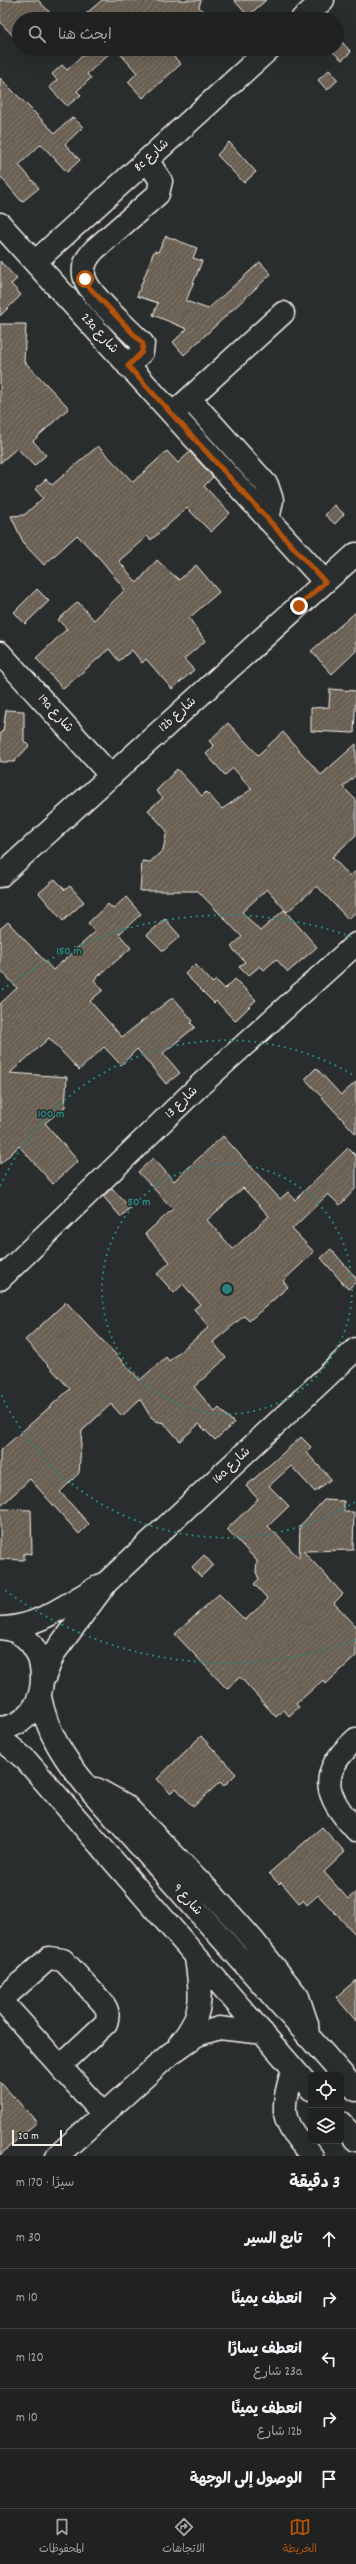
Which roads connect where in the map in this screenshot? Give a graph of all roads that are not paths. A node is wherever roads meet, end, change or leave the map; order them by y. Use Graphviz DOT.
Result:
graph roads {
  1 [pos="323,0"];
  2 [pos="310,12"];
  3 [pos="261,56"];
  4 [pos="147,160"];
  5 [pos="0,224"];
  6 [pos="35,262"];
  7 [pos="283,313"];
  8 [pos="128,366"];
  9 [pos="190,398"];
  10 [pos="172,414"];
  11 [pos="268,520"];
  12 [pos="356,554"];
  13 [pos="325,582"];
  14 [pos="0,653"];
  15 [pos="111,776"];
  16 [pos="0,876"];
  17 [pos="356,944"];
  18 [pos="4,1267"];
  19 [pos="356,1349"];
  20 [pos="107,1582"];
  21 [pos="2,1628"];
  22 [pos="42,1688"];
  23 [pos="0,1728"];
  24 [pos="0,1738"];
  25 [pos="356,1739"];
  26 [pos="356,1830"];
  27 [pos="196,1958"];
  28 [pos="0,2000"];
  29 [pos="263,2033"];
  30 [pos="170,2054"];
  31 [pos="60,2066"];
  32 [pos="335,2066"];
  33 [pos="293,2068"];
  34 [pos="356,2075"];
  35 [pos="308,2085"];
  36 [pos="356,2090"];
  37 [pos="103,2114"];
  38 [pos="344,2126"];
  39 [pos="356,2140"];
  40 [pos="57,2156"];
  41 [pos="312,2156"];
  1 -- 2 [label="street"];
  3 -- 4 [label="street, 8c شارع"];
  4 -- 6 [label="street, 8c شارع"];
  4 -- 8 [label="street"];
  5 -- 6 [label="street, 23a شارع"];
  6 -- 8 [label="street, 23a شارع"];
  7 -- 9 [label="street"];
  8 -- 10 [label="street, 23a شارع"];
  9 -- 10 [label="street"];
  9 -- 11 [label="street"];
  10 -- 11 [label="street, 23a شارع"];
  11 -- 13 [label="street, 23a شارع"];
  12 -- 13 [label="street, 12b شارع"];
  13 -- 15 [label="street, 12b شارع"];
  14 -- 15 [label="street, 19a شارع"];
  15 -- 16 [label="street, 12b شارع"];
  17 -- 18 [label="street, شارع 13"];
  19 -- 20 [label="street, 16a شارع"];
  20 -- 21 [label="street, 16a شارع"];
  20 -- 22 [label="street, 16a شارع"];
  21 -- 22 [label="street, شارع 9"];
  22 -- 23 [label="street, 16a شارع"];
  22 -- 32 [label="street, شارع 9"];
  24 -- 27 [label="street"];
  25 -- 26 [label="street"];
  27 -- 29 [label="street"];
  27 -- 30 [label="street"];
  28 -- 31 [label="street"];
  28 -- 31 [label="street"];
  29 -- 30 [label="street"];
  29 -- 33 [label="street"];
  30 -- 37 [label="street"];
  31 -- 37 [label="street"];
  32 -- 34 [label="street"];
  32 -- 36 [label="street, شارع 9"];
  33 -- 35 [label="street"];
  33 -- 41 [label="street"];
  37 -- 40 [label="street"];
  38 -- 39 [label="street"];
}
